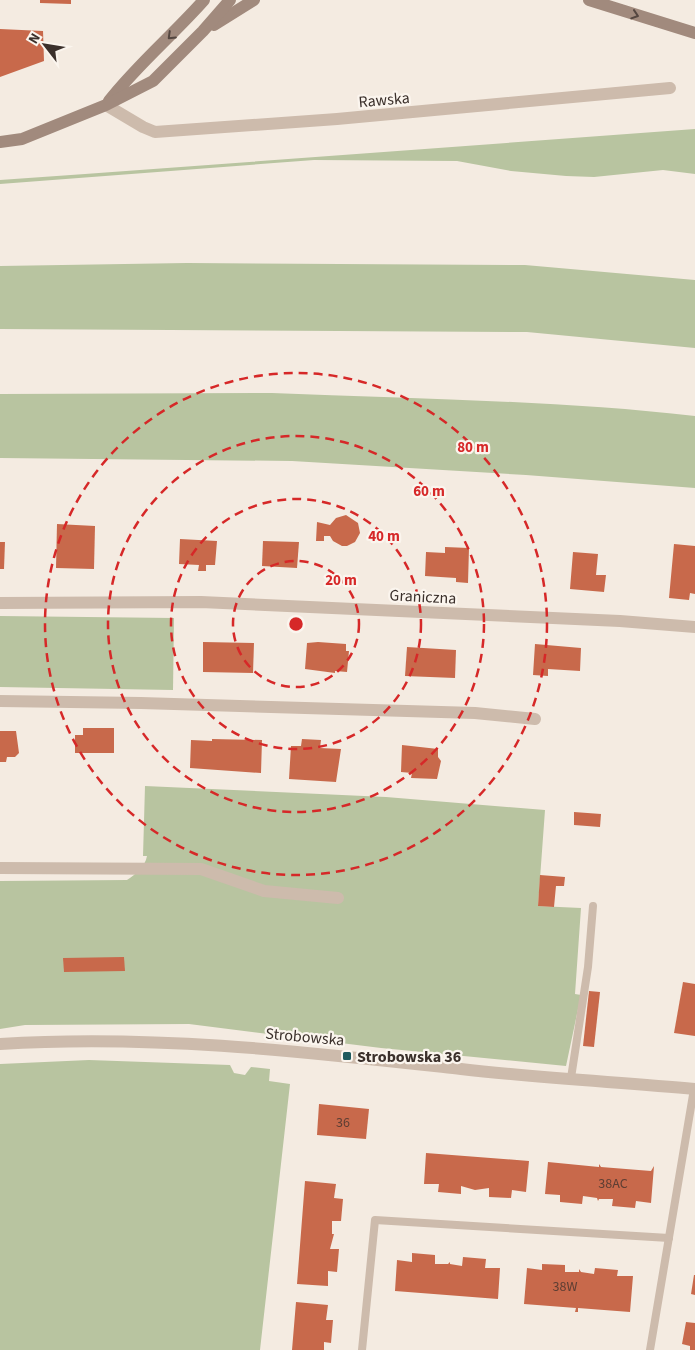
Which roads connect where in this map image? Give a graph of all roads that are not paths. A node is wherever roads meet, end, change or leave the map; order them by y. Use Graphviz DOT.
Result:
graph roads {
  1 [pos="204,0"];
  2 [pos="230,0"];
  3 [pos="254,0"];
  4 [pos="589,0"];
  5 [pos="203,31"];
  6 [pos="695,33"];
  7 [pos="670,88"];
  8 [pos="106,105"];
  9 [pos="0,142"];
  10 [pos="0,603"];
  11 [pos="695,627"];
  12 [pos="0,701"];
  13 [pos="535,719"];
  14 [pos="0,868"];
  15 [pos="338,898"];
  16 [pos="593,906"];
  17 [pos="0,1044"];
  18 [pos="571,1078"];
  19 [pos="695,1089"];
  20 [pos="669,1238"];
  21 [pos="362,1350"];
  22 [pos="650,1350"];
  1 -- 8 [label="street, one-way"];
  2 -- 5 [label="street"];
  3 -- 5 [label="street"];
  4 -- 6 [label="street, one-way"];
  5 -- 8 [label="street"];
  7 -- 8 [label="street, Rawska"];
  8 -- 9 [label="street"];
  10 -- 11 [label="street, Graniczna"];
  12 -- 13 [label="street"];
  14 -- 15 [label="street"];
  16 -- 18 [label="lane"];
  17 -- 18 [label="street, Strobowska"];
  18 -- 19 [label="street, Strobowska"];
  19 -- 20 [label="lane"];
  20 -- 21 [label="lane"];
  20 -- 22 [label="lane"];
}
